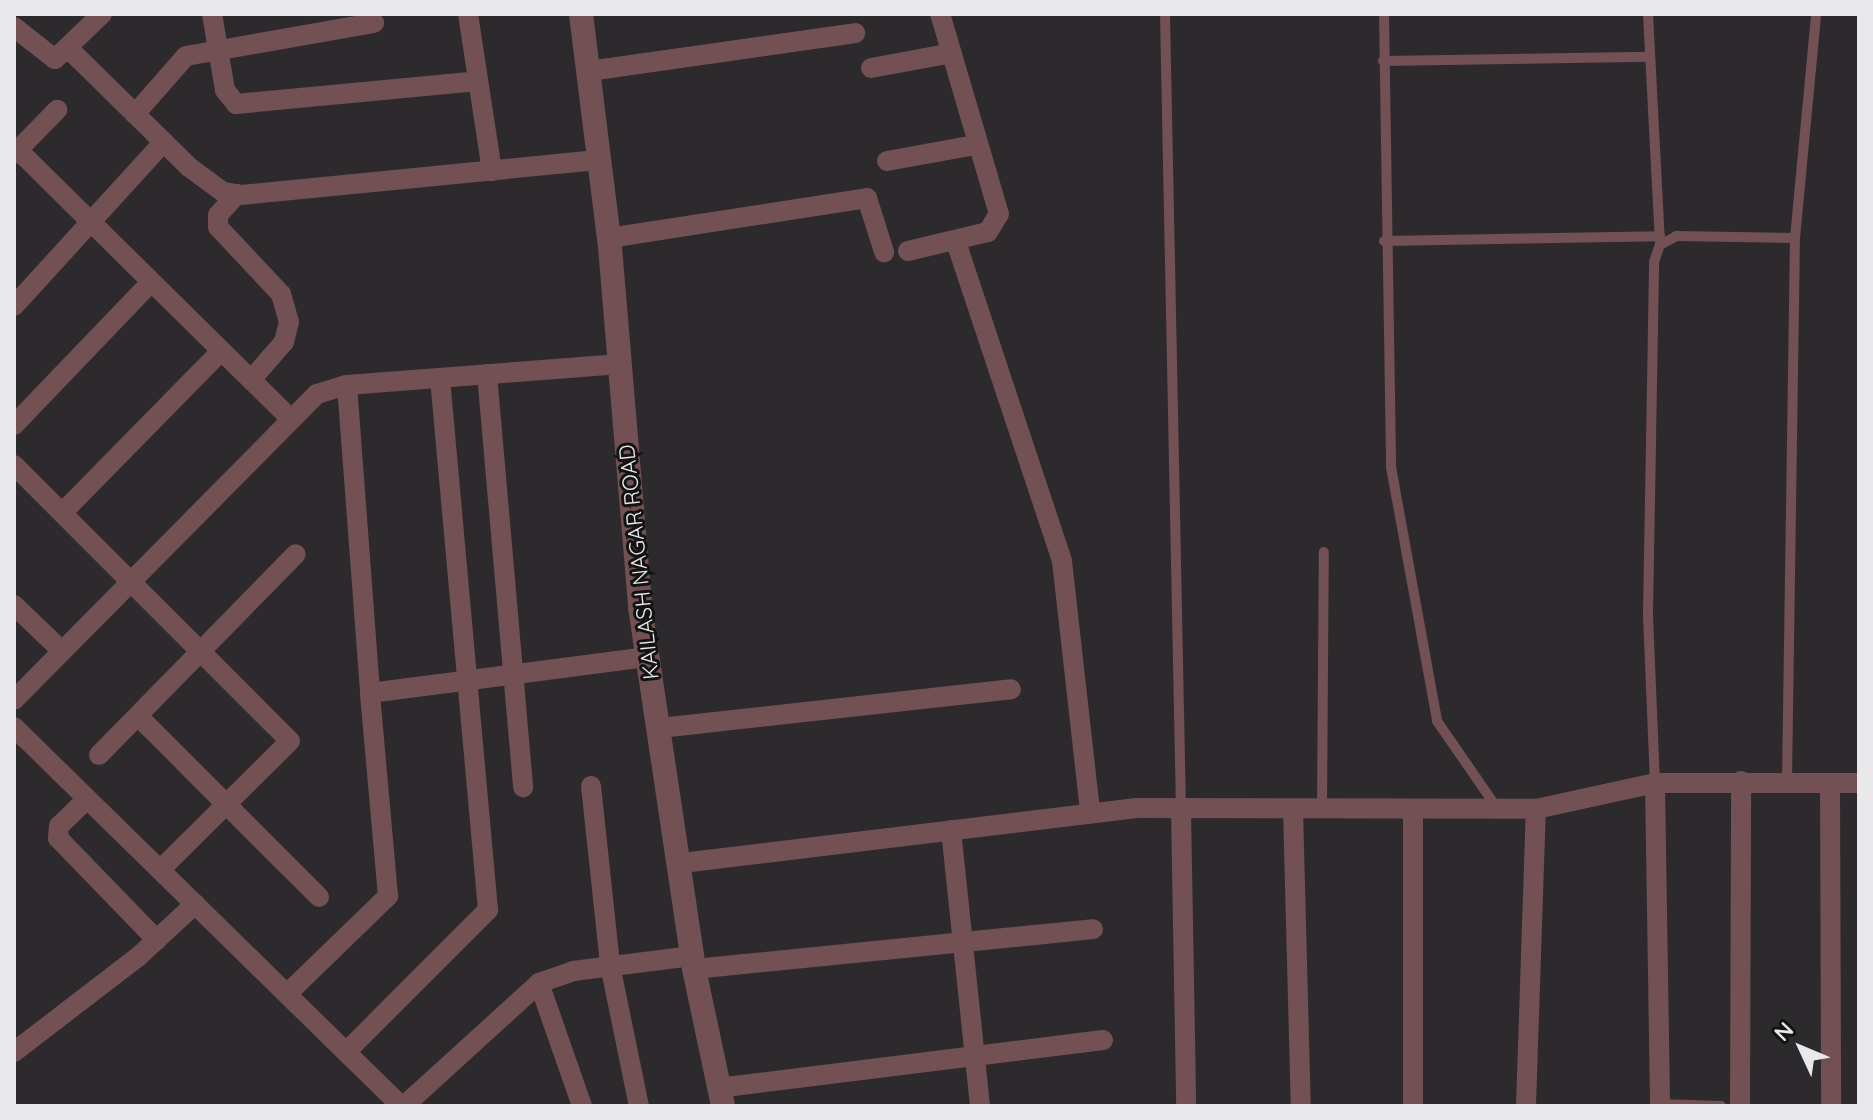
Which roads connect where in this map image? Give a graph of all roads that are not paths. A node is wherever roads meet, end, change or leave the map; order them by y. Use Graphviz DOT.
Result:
graph roads {
  1 [pos="102,14"];
  2 [pos="212,14"];
  3 [pos="468,14"];
  4 [pos="581,14"];
  5 [pos="940,14"];
  6 [pos="1165,14"];
  7 [pos="1384,14"];
  8 [pos="1648,14"];
  9 [pos="1816,14"];
  10 [pos="374,23"];
  11 [pos="15,24"];
  12 [pos="855,33"];
  13 [pos="69,49"];
  14 [pos="218,49"];
  15 [pos="952,53"];
  16 [pos="1650,57"];
  17 [pos="1383,61"];
  18 [pos="871,68"];
  19 [pos="589,71"];
  20 [pos="478,81"];
  21 [pos="57,110"];
  22 [pos="135,114"];
  23 [pos="164,142"];
  24 [pos="975,145"];
  25 [pos="16,152"];
  26 [pos="600,160"];
  27 [pos="887,161"];
  28 [pos="492,171"];
  29 [pos="237,194"];
  30 [pos="92,224"];
  31 [pos="609,238"];
  32 [pos="1795,238"];
  33 [pos="1660,240"];
  34 [pos="1384,241"];
  35 [pos="956,242"];
  36 [pos="908,251"];
  37 [pos="884,252"];
  38 [pos="151,282"];
  39 [pos="14,306"];
  40 [pos="221,351"];
  41 [pos="620,364"];
  42 [pos="487,374"];
  43 [pos="440,378"];
  44 [pos="251,380"];
  45 [pos="347,385"];
  46 [pos="290,418"];
  47 [pos="14,425"];
  48 [pos="14,465"];
  49 [pos="63,512"];
  50 [pos="1324,552"];
  51 [pos="296,554"];
  52 [pos="131,579"];
  53 [pos="14,605"];
  54 [pos="61,650"];
  55 [pos="204,650"];
  56 [pos="648,657"];
  57 [pos="513,675"];
  58 [pos="470,680"];
  59 [pos="1011,689"];
  60 [pos="370,693"];
  61 [pos="14,700"];
  62 [pos="138,716"];
  63 [pos="14,727"];
  64 [pos="660,728"];
  65 [pos="99,755"];
  66 [pos="1741,781"];
  67 [pos="1787,781"];
  68 [pos="1655,783"];
  69 [pos="1830,783"];
  70 [pos="1859,783"];
  71 [pos="591,786"];
  72 [pos="523,787"];
  73 [pos="87,799"];
  74 [pos="228,804"];
  75 [pos="1181,809"];
  76 [pos="1293,809"];
  77 [pos="1498,809"];
  78 [pos="1536,809"];
  79 [pos="1322,810"];
  80 [pos="1090,812"];
  81 [pos="1413,812"];
  82 [pos="951,830"];
  83 [pos="682,863"];
  84 [pos="160,870"];
  85 [pos="319,897"];
  86 [pos="195,904"];
  87 [pos="1093,929"];
  88 [pos="157,940"];
  89 [pos="964,941"];
  90 [pos="693,963"];
  91 [pos="610,965"];
  92 [pos="539,983"];
  93 [pos="287,994"];
  94 [pos="1103,1040"];
  95 [pos="975,1051"];
  96 [pos="14,1052"];
  97 [pos="346,1052"];
  98 [pos="720,1097"];
  99 [pos="1660,1105"];
  100 [pos="403,1106"];
  101 [pos="582,1106"];
  102 [pos="639,1106"];
  103 [pos="980,1106"];
  104 [pos="1186,1106"];
  105 [pos="1301,1106"];
  106 [pos="1413,1106"];
  107 [pos="1526,1106"];
  108 [pos="1721,1106"];
  109 [pos="1740,1106"];
  110 [pos="1831,1106"];
  1 -- 13 [label="street"];
  2 -- 14 [label="street"];
  3 -- 20 [label="street"];
  4 -- 19 [label="street, KAILASH NAGAR ROAD"];
  5 -- 15 [label="street"];
  6 -- 75 [label="lane"];
  7 -- 17 [label="lane"];
  8 -- 16 [label="lane"];
  9 -- 32 [label="lane"];
  10 -- 14 [label="street"];
  11 -- 13 [label="street"];
  12 -- 19 [label="street"];
  13 -- 22 [label="street"];
  14 -- 20 [label="street"];
  14 -- 22 [label="street"];
  15 -- 18 [label="street"];
  15 -- 24 [label="street"];
  16 -- 17 [label="lane"];
  16 -- 33 [label="lane"];
  17 -- 34 [label="lane"];
  19 -- 26 [label="street, KAILASH NAGAR ROAD"];
  20 -- 28 [label="street"];
  21 -- 25 [label="street"];
  22 -- 23 [label="street"];
  23 -- 29 [label="street"];
  23 -- 30 [label="street"];
  24 -- 27 [label="street"];
  24 -- 35 [label="street"];
  25 -- 30 [label="street"];
  26 -- 28 [label="street"];
  26 -- 31 [label="street, KAILASH NAGAR ROAD"];
  28 -- 29 [label="street"];
  29 -- 44 [label="street"];
  30 -- 38 [label="street"];
  30 -- 39 [label="street"];
  31 -- 37 [label="street"];
  31 -- 41 [label="street, KAILASH NAGAR ROAD"];
  32 -- 33 [label="lane"];
  32 -- 67 [label="lane"];
  33 -- 34 [label="lane"];
  33 -- 68 [label="lane"];
  34 -- 77 [label="lane"];
  35 -- 36 [label="street"];
  35 -- 80 [label="street"];
  38 -- 40 [label="street"];
  38 -- 47 [label="street"];
  40 -- 44 [label="street"];
  40 -- 49 [label="street"];
  41 -- 42 [label="street"];
  41 -- 56 [label="street, KAILASH NAGAR ROAD"];
  42 -- 43 [label="street"];
  42 -- 57 [label="street"];
  43 -- 45 [label="street"];
  43 -- 58 [label="street"];
  44 -- 46 [label="street"];
  45 -- 46 [label="street"];
  45 -- 60 [label="street"];
  46 -- 52 [label="street"];
  48 -- 49 [label="street"];
  49 -- 52 [label="street"];
  50 -- 79 [label="lane"];
  51 -- 55 [label="street"];
  52 -- 54 [label="street"];
  52 -- 55 [label="street"];
  53 -- 54 [label="street"];
  54 -- 61 [label="street"];
  55 -- 62 [label="street"];
  55 -- 74 [label="street"];
  56 -- 57 [label="street"];
  56 -- 64 [label="street, KAILASH NAGAR ROAD"];
  57 -- 58 [label="street"];
  57 -- 72 [label="street"];
  58 -- 60 [label="street"];
  58 -- 97 [label="street"];
  59 -- 64 [label="street"];
  60 -- 93 [label="street"];
  62 -- 65 [label="street"];
  62 -- 74 [label="street"];
  63 -- 73 [label="street"];
  64 -- 83 [label="street, KAILASH NAGAR ROAD"];
  66 -- 67 [label="street"];
  66 -- 68 [label="street"];
  66 -- 109 [label="street"];
  67 -- 69 [label="street"];
  68 -- 78 [label="street"];
  68 -- 99 [label="street"];
  69 -- 70 [label="street"];
  69 -- 110 [label="street"];
  71 -- 91 [label="street"];
  73 -- 84 [label="street"];
  73 -- 88 [label="street"];
  74 -- 84 [label="street"];
  74 -- 85 [label="street"];
  75 -- 76 [label="street"];
  75 -- 80 [label="street"];
  75 -- 104 [label="street"];
  76 -- 79 [label="street"];
  76 -- 105 [label="street"];
  77 -- 78 [label="street"];
  77 -- 81 [label="street"];
  78 -- 107 [label="street"];
  79 -- 81 [label="street"];
  80 -- 82 [label="street"];
  81 -- 106 [label="street"];
  82 -- 83 [label="street"];
  82 -- 89 [label="street"];
  83 -- 90 [label="street, KAILASH NAGAR ROAD"];
  84 -- 86 [label="street"];
  86 -- 88 [label="street"];
  86 -- 93 [label="street"];
  87 -- 89 [label="street"];
  88 -- 96 [label="street"];
  89 -- 90 [label="street"];
  89 -- 95 [label="street"];
  90 -- 91 [label="street"];
  90 -- 98 [label="street, KAILASH NAGAR ROAD"];
  91 -- 92 [label="street"];
  91 -- 102 [label="street"];
  92 -- 100 [label="street"];
  92 -- 101 [label="street"];
  93 -- 97 [label="street"];
  94 -- 95 [label="street"];
  95 -- 98 [label="street"];
  95 -- 103 [label="street"];
  97 -- 100 [label="street"];
  99 -- 108 [label="lane"];
}
